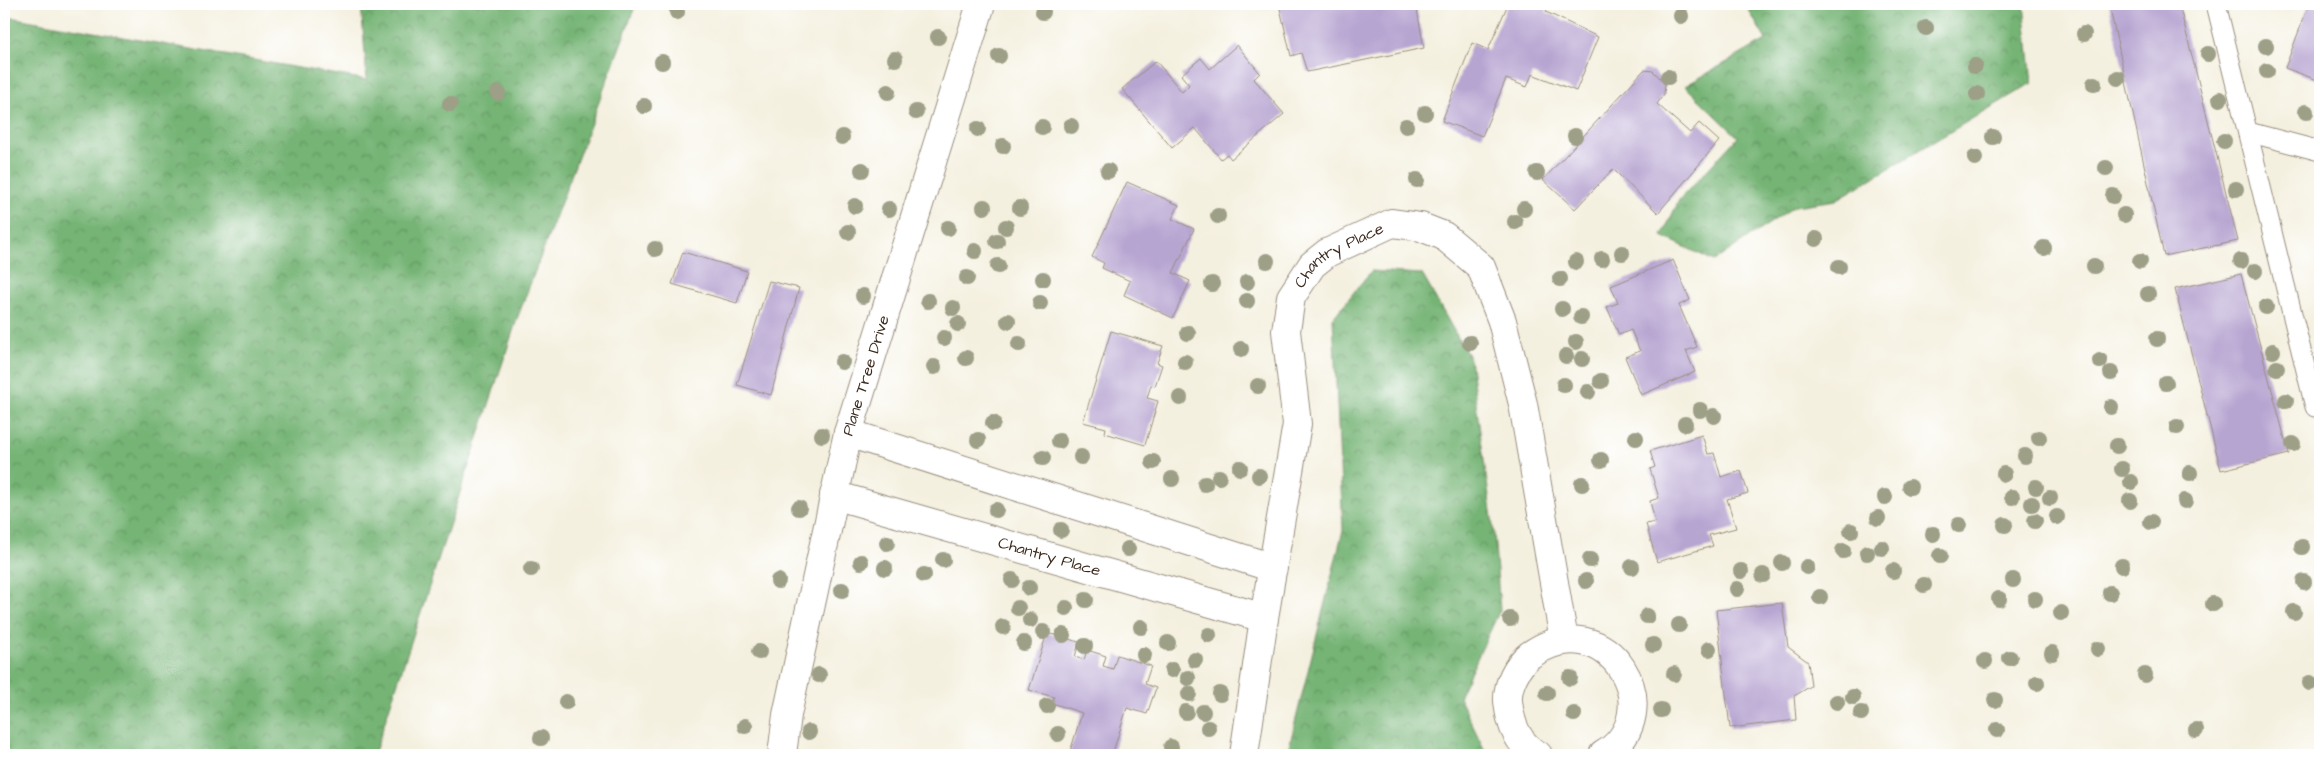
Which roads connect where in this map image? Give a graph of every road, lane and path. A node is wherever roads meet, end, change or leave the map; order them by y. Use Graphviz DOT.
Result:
graph roads {
  1 [pos="981,4"];
  2 [pos="2216,4"];
  3 [pos="2248,132"];
  4 [pos="2320,151"];
  5 [pos="2314,407"];
  6 [pos="848,433"];
  7 [pos="834,495"];
  8 [pos="1272,568"];
  9 [pos="1264,618"];
  10 [pos="1564,640"];
  11 [pos="1609,754"];
  12 [pos="782,755"];
  13 [pos="1244,755"];
  14 [pos="1538,755"];
  1 -- 6 [label="street, Plane Tree Drive"];
  2 -- 3 [label="lane"];
  3 -- 4 [label="lane"];
  3 -- 5 [label="lane"];
  6 -- 7 [label="street, Plane Tree Drive"];
  6 -- 8 [label="street"];
  7 -- 9 [label="street, Chantry Place"];
  7 -- 12 [label="street, Plane Tree Drive"];
  8 -- 9 [label="street, Chantry Place"];
  8 -- 10 [label="street, Chantry Place"];
  9 -- 13 [label="street, Chantry Place"];
  10 -- 11 [label="street"];
  10 -- 14 [label="street"];
}
